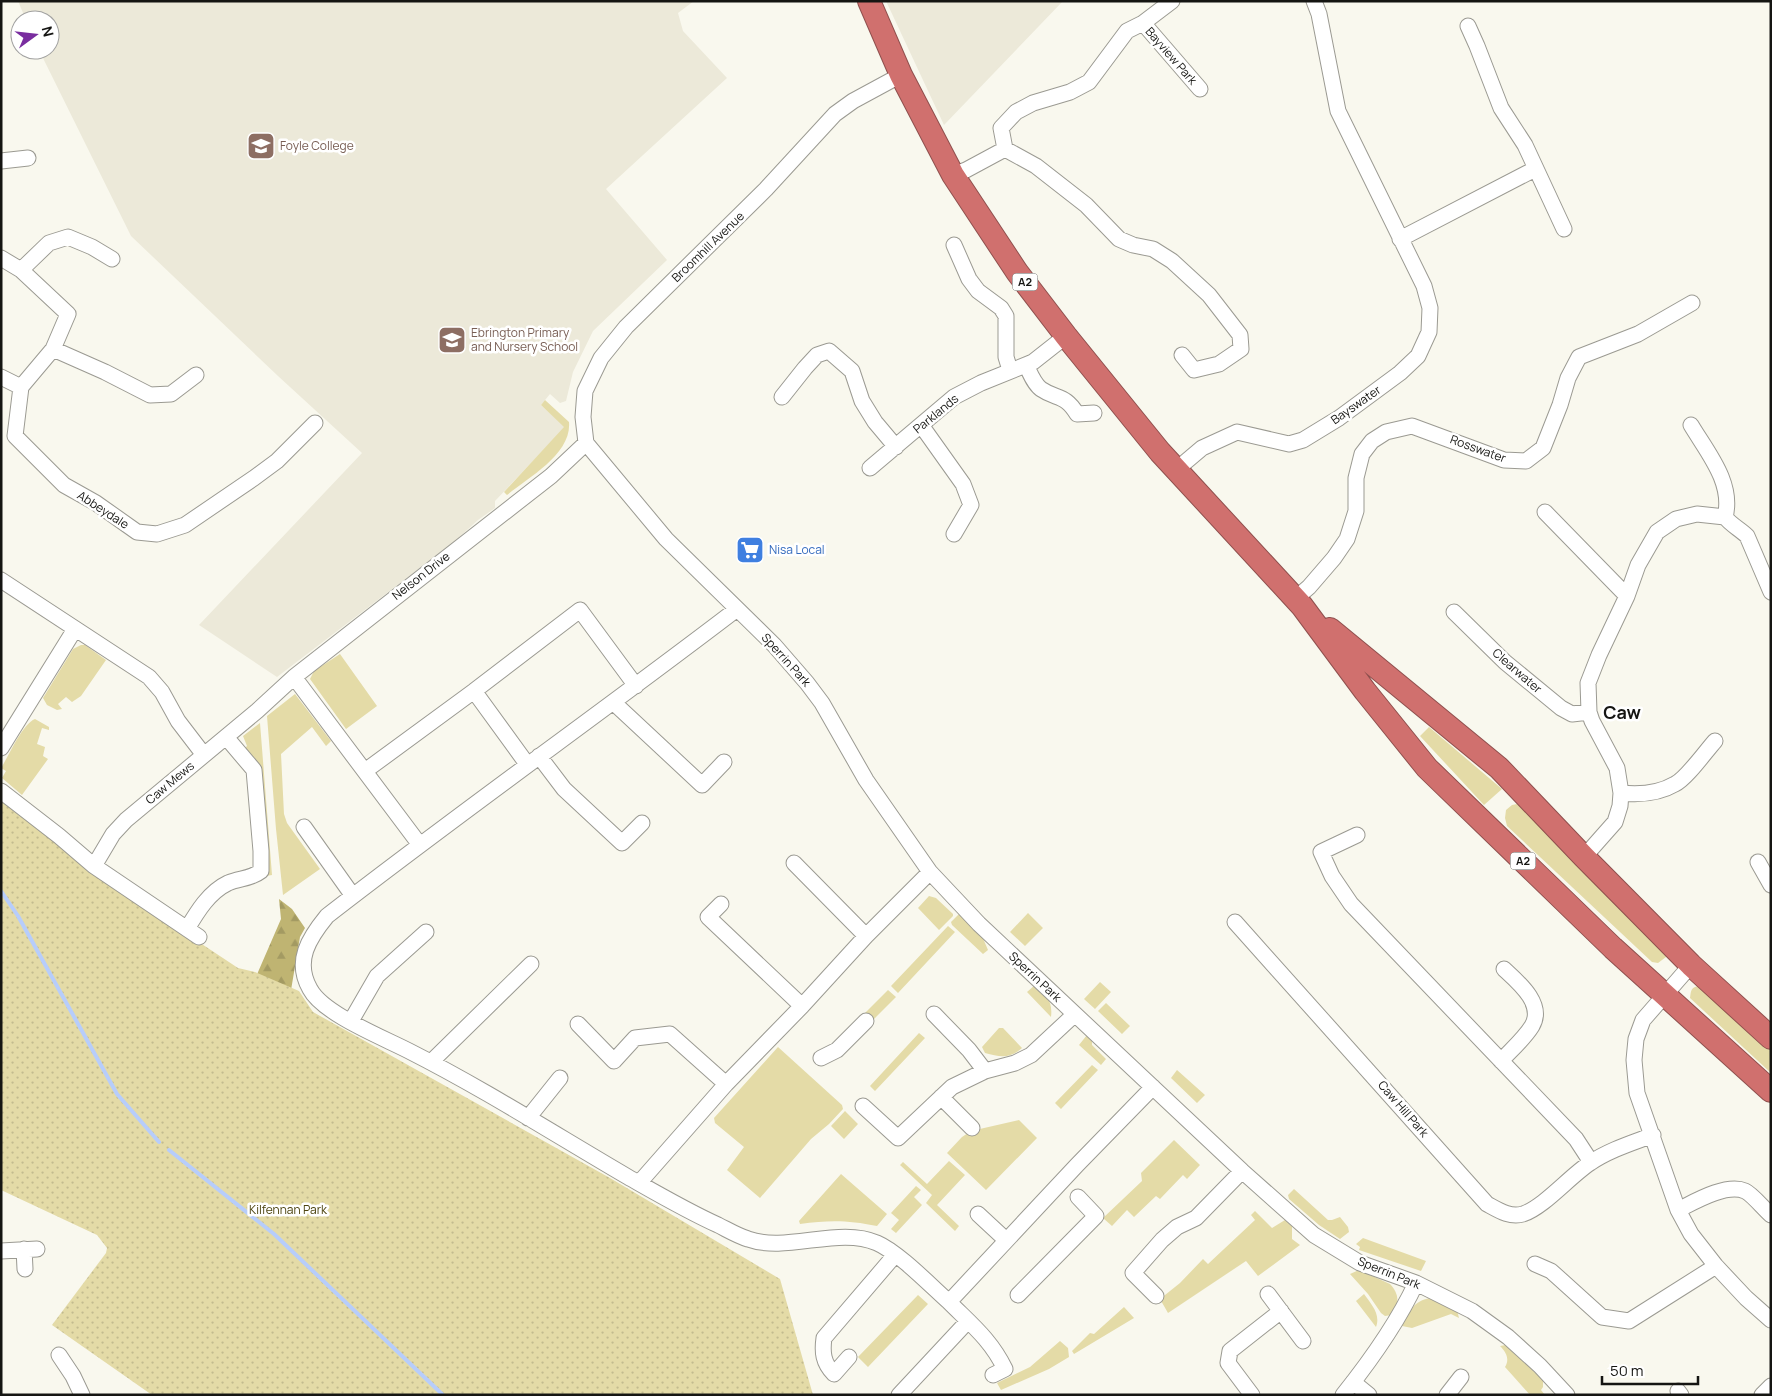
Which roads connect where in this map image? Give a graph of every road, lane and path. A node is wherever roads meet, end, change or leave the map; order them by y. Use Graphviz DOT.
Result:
graph roads {
  1 [pos="869,1"];
  2 [pos="1172,1"];
  3 [pos="1314,1"];
  4 [pos="1143,23"];
  5 [pos="1468,26"];
  6 [pos="901,75"];
  7 [pos="1200,89"];
  8 [pos="1005,149"];
  9 [pos="28,158"];
  10 [pos="1,161"];
  11 [pos="1535,169"];
  12 [pos="953,175"];
  13 [pos="1564,229"];
  14 [pos="1400,239"];
  15 [pos="954,245"];
  16 [pos="1,258"];
  17 [pos="112,259"];
  18 [pos="21,270"];
  19 [pos="1692,302"];
  20 [pos="1066,336"];
  21 [pos="53,350"];
  22 [pos="1182,356"];
  23 [pos="1026,365"];
  24 [pos="1010,370"];
  25 [pos="196,375"];
  26 [pos="1,377"];
  27 [pos="21,387"];
  28 [pos="782,396"];
  29 [pos="1094,413"];
  30 [pos="315,423"];
  31 [pos="921,425"];
  32 [pos="1691,425"];
  33 [pos="586,443"];
  34 [pos="896,447"];
  35 [pos="870,468"];
  36 [pos="1176,470"];
  37 [pos="1545,512"];
  38 [pos="1725,517"];
  39 [pos="954,534"];
  40 [pos="1,580"];
  41 [pos="1771,592"];
  42 [pos="1627,596"];
  43 [pos="1298,602"];
  44 [pos="737,609"];
  45 [pos="1454,612"];
  46 [pos="75,629"];
  47 [pos="294,677"];
  48 [pos="636,686"];
  49 [pos="474,691"];
  50 [pos="613,702"];
  51 [pos="257,711"];
  52 [pos="1589,712"];
  53 [pos="226,736"];
  54 [pos="1715,741"];
  55 [pos="1,748"];
  56 [pos="204,755"];
  57 [pos="533,760"];
  58 [pos="724,762"];
  59 [pos="365,771"];
  60 [pos="1,792"];
  61 [pos="1621,792"];
  62 [pos="642,823"];
  63 [pos="304,827"];
  64 [pos="1358,835"];
  65 [pos="420,845"];
  66 [pos="1584,858"];
  67 [pos="1758,862"];
  68 [pos="794,863"];
  69 [pos="94,866"];
  70 [pos="930,872"];
  71 [pos="1771,885"];
  72 [pos="353,896"];
  73 [pos="721,904"];
  74 [pos="1235,922"];
  75 [pos="426,932"];
  76 [pos="866,936"];
  77 [pos="531,964"];
  78 [pos="1691,965"];
  79 [pos="1504,969"];
  80 [pos="1664,996"];
  81 [pos="802,1006"];
  82 [pos="934,1014"];
  83 [pos="1075,1014"];
  84 [pos="351,1021"];
  85 [pos="866,1021"];
  86 [pos="578,1024"];
  87 [pos="1771,1038"];
  88 [pos="821,1058"];
  89 [pos="1501,1061"];
  90 [pos="431,1062"];
  91 [pos="985,1071"];
  92 [pos="560,1078"];
  93 [pos="726,1084"];
  94 [pos="1153,1087"];
  95 [pos="1771,1091"];
  96 [pos="941,1097"];
  97 [pos="863,1106"];
  98 [pos="528,1118"];
  99 [pos="972,1128"];
  100 [pos="1653,1135"];
  101 [pos="1591,1162"];
  102 [pos="1242,1171"];
  103 [pos="639,1183"];
  104 [pos="1078,1197"];
  105 [pos="1678,1210"];
  106 [pos="978,1214"];
  107 [pos="1771,1215"];
  108 [pos="1006,1240"];
  109 [pos="1,1251"];
  110 [pos="894,1255"];
  111 [pos="1535,1264"];
  112 [pos="1716,1266"];
  113 [pos="25,1268"];
  114 [pos="1416,1283"];
  115 [pos="1268,1294"];
  116 [pos="1018,1295"];
  117 [pos="1156,1296"];
  118 [pos="949,1302"];
  119 [pos="1281,1311"];
  120 [pos="1771,1320"];
  121 [pos="968,1321"];
  122 [pos="1303,1341"];
  123 [pos="59,1354"];
  124 [pos="849,1357"];
  125 [pos="993,1375"];
  126 [pos="1461,1377"];
  127 [pos="1353,1382"];
  128 [pos="1771,1386"];
  129 [pos="82,1395"];
  130 [pos="899,1395"];
  131 [pos="1252,1395"];
  132 [pos="1343,1395"];
  133 [pos="1368,1395"];
  134 [pos="1447,1395"];
  135 [pos="1567,1395"];
  136 [pos="1762,1395"];
  1 -- 6 [label="highway, A2"];
  2 -- 4 [label="street, Bayview Park"];
  3 -- 14 [label="street, Bayswater"];
  4 -- 7 [label="street, Bayview Park"];
  4 -- 8 [label="street, Bayview Park"];
  5 -- 11 [label="street"];
  6 -- 12 [label="highway, A2"];
  6 -- 33 [label="street, Broomhill Avenue"];
  8 -- 12 [label="street"];
  8 -- 22 [label="street"];
  9 -- 10 [label="street"];
  11 -- 13 [label="street"];
  11 -- 14 [label="street"];
  12 -- 20 [label="highway, A2"];
  14 -- 36 [label="street, Bayswater"];
  15 -- 24 [label="street"];
  16 -- 18 [label="street"];
  17 -- 18 [label="street"];
  18 -- 21 [label="street"];
  19 -- 43 [label="street, Rosswater"];
  20 -- 23 [label="street, Parklands"];
  20 -- 36 [label="highway, A2"];
  21 -- 25 [label="street"];
  21 -- 27 [label="street"];
  23 -- 24 [label="street, Parklands"];
  23 -- 29 [label="street"];
  24 -- 31 [label="street, Parklands"];
  26 -- 27 [label="street"];
  27 -- 30 [label="street, Abbeydale"];
  28 -- 34 [label="street"];
  31 -- 34 [label="street, Parklands"];
  31 -- 39 [label="street"];
  32 -- 38 [label="street"];
  33 -- 44 [label="street, Sperrin Park"];
  33 -- 47 [label="street, Nelson Drive"];
  34 -- 35 [label="street, Parklands"];
  36 -- 43 [label="highway, A2"];
  37 -- 42 [label="street"];
  38 -- 41 [label="street"];
  38 -- 42 [label="street"];
  40 -- 46 [label="street"];
  42 -- 52 [label="street"];
  43 -- 66 [label="highway, A2"];
  43 -- 80 [label="highway, A2"];
  44 -- 48 [label="street"];
  44 -- 70 [label="street, Sperrin Park"];
  45 -- 52 [label="street, Clearwater"];
  46 -- 55 [label="street"];
  46 -- 56 [label="street"];
  47 -- 51 [label="street, Nelson Drive"];
  47 -- 59 [label="street"];
  48 -- 49 [label="street"];
  48 -- 50 [label="street"];
  49 -- 57 [label="street"];
  49 -- 59 [label="street"];
  50 -- 57 [label="street"];
  50 -- 58 [label="street"];
  51 -- 53 [label="street, Caw Mews"];
  52 -- 61 [label="street"];
  53 -- 56 [label="street, Caw Mews"];
  53 -- 69 [label="street"];
  54 -- 61 [label="street"];
  56 -- 69 [label="street, Caw Mews"];
  57 -- 62 [label="street"];
  57 -- 65 [label="street"];
  59 -- 65 [label="street"];
  60 -- 69 [label="street"];
  61 -- 66 [label="street"];
  63 -- 72 [label="street"];
  64 -- 89 [label="street"];
  65 -- 72 [label="street"];
  66 -- 78 [label="highway, A2"];
  67 -- 71 [label="street"];
  68 -- 76 [label="street"];
  70 -- 76 [label="street"];
  70 -- 83 [label="street, Sperrin Park"];
  72 -- 84 [label="street"];
  73 -- 81 [label="street"];
  74 -- 101 [label="street, Caw Hill Park"];
  75 -- 84 [label="street"];
  76 -- 81 [label="street"];
  77 -- 90 [label="street"];
  78 -- 80 [label="street"];
  78 -- 87 [label="highway, A2"];
  79 -- 89 [label="street"];
  80 -- 95 [label="highway, A2"];
  80 -- 100 [label="street"];
  81 -- 93 [label="street"];
  82 -- 91 [label="street"];
  83 -- 91 [label="street"];
  83 -- 94 [label="street, Sperrin Park"];
  84 -- 90 [label="street"];
  85 -- 88 [label="street"];
  86 -- 93 [label="street"];
  89 -- 101 [label="street"];
  90 -- 98 [label="street"];
  91 -- 96 [label="street"];
  92 -- 98 [label="street"];
  93 -- 103 [label="street"];
  94 -- 102 [label="street, Sperrin Park"];
  94 -- 108 [label="street"];
  96 -- 97 [label="street"];
  96 -- 99 [label="street"];
  98 -- 103 [label="street"];
  100 -- 101 [label="street, Caw Hill Park"];
  100 -- 105 [label="street"];
  102 -- 114 [label="street, Sperrin Park"];
  102 -- 117 [label="street"];
  103 -- 110 [label="street"];
  104 -- 116 [label="street"];
  105 -- 107 [label="street"];
  105 -- 112 [label="street"];
  106 -- 108 [label="street"];
  108 -- 118 [label="street"];
  109 -- 113 [label="street"];
  110 -- 118 [label="street"];
  110 -- 124 [label="street"];
  111 -- 112 [label="street"];
  112 -- 120 [label="street"];
  114 -- 127 [label="street"];
  114 -- 135 [label="street, Sperrin Park"];
  115 -- 119 [label="street"];
  118 -- 121 [label="street"];
  119 -- 122 [label="street"];
  119 -- 131 [label="street"];
  121 -- 125 [label="street"];
  121 -- 130 [label="street"];
  123 -- 129 [label="street"];
  126 -- 134 [label="street"];
  127 -- 132 [label="street"];
  127 -- 133 [label="street"];
  128 -- 136 [label="street"];
}
